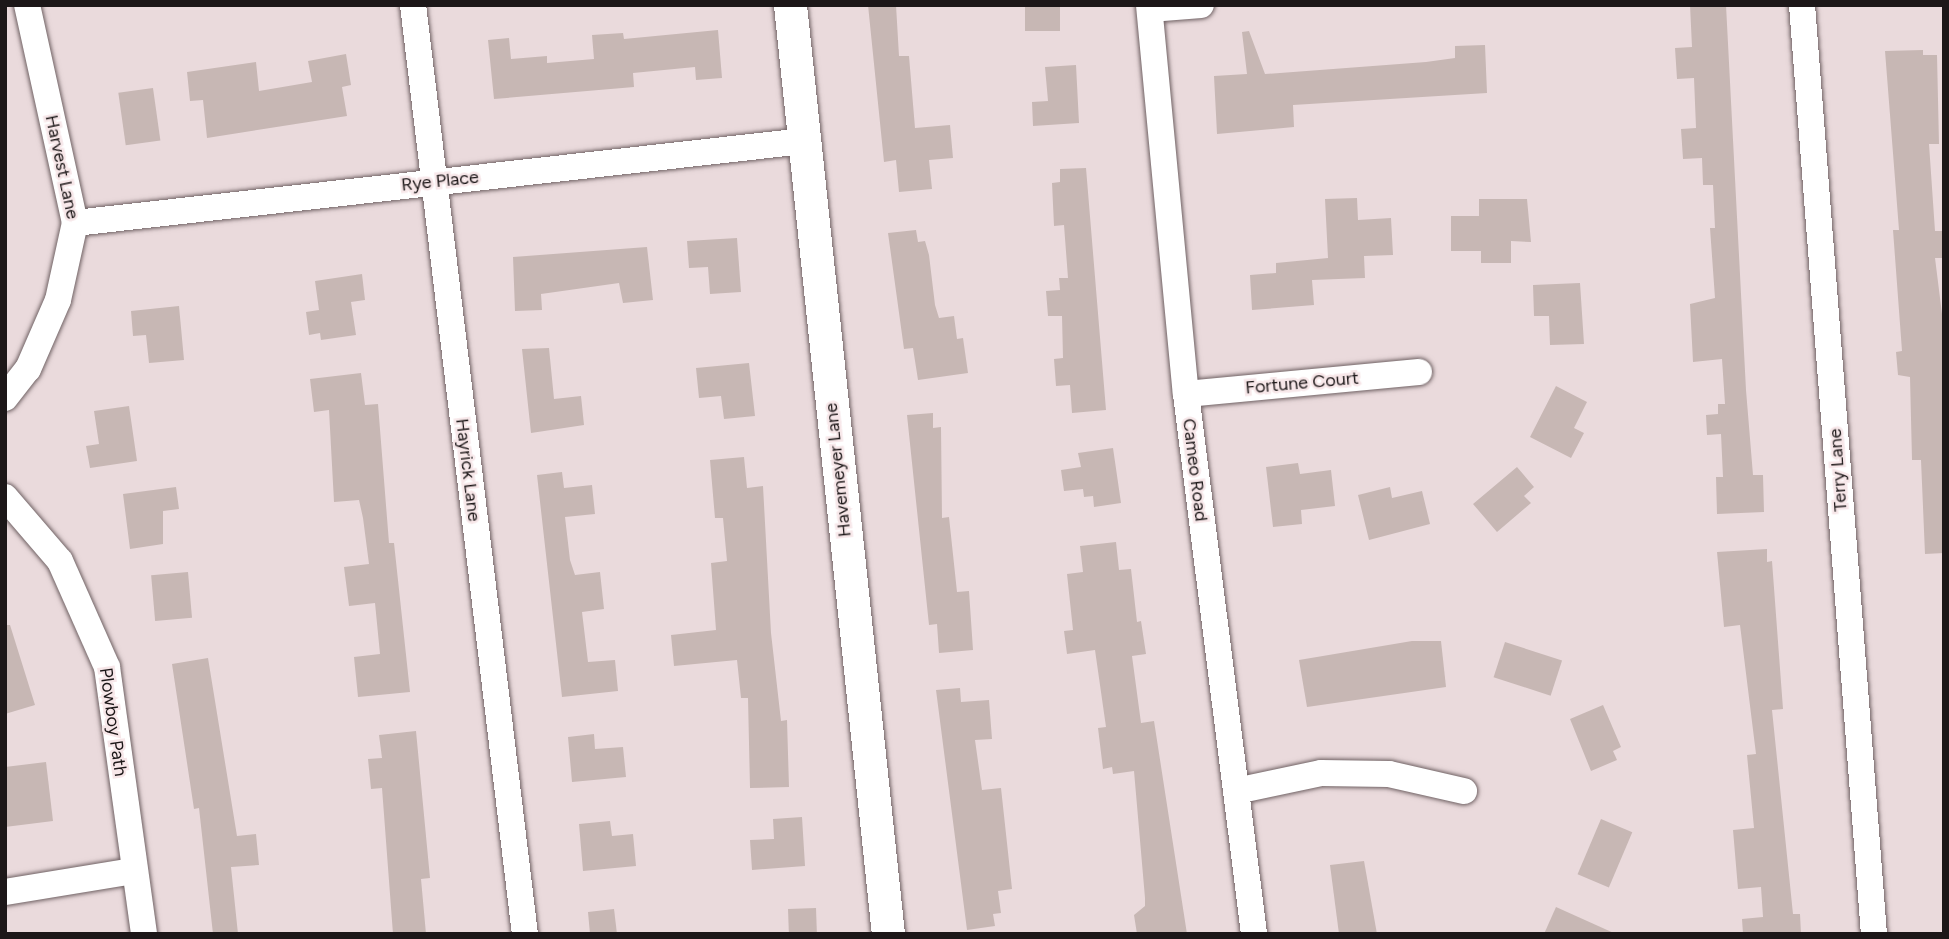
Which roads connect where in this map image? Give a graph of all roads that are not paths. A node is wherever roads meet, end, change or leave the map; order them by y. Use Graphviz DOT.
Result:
graph roads {
  1 [pos="27,5"];
  2 [pos="413,5"];
  3 [pos="790,5"];
  4 [pos="1201,5"];
  5 [pos="1802,5"];
  6 [pos="1149,7"];
  7 [pos="804,141"];
  8 [pos="433,182"];
  9 [pos="75,223"];
  10 [pos="1419,372"];
  11 [pos="1186,394"];
  12 [pos="5,398"];
  13 [pos="5,497"];
  14 [pos="1236,791"];
  15 [pos="1464,791"];
  16 [pos="133,871"];
  17 [pos="5,892"];
  18 [pos="144,934"];
  19 [pos="525,934"];
  20 [pos="888,934"];
  21 [pos="1254,934"];
  22 [pos="1874,934"];
  1 -- 9 [label="street, Harvest Lane"];
  2 -- 8 [label="street, Hayrick Lane"];
  3 -- 7 [label="street, Havemeyer Lane"];
  4 -- 6 [label="street"];
  5 -- 22 [label="street, Terry Lane"];
  6 -- 11 [label="street, Cameo Road"];
  7 -- 8 [label="street, Rye Place"];
  7 -- 20 [label="street, Havemeyer Lane"];
  8 -- 9 [label="street, Rye Place"];
  8 -- 19 [label="street, Hayrick Lane"];
  9 -- 12 [label="street, Harvest Lane"];
  10 -- 11 [label="street, Fortune Court"];
  11 -- 14 [label="street, Cameo Road"];
  13 -- 16 [label="street, Plowboy Path"];
  14 -- 15 [label="street"];
  14 -- 21 [label="street, Cameo Road"];
  16 -- 17 [label="street"];
  16 -- 18 [label="street, Plowboy Path"];
}
